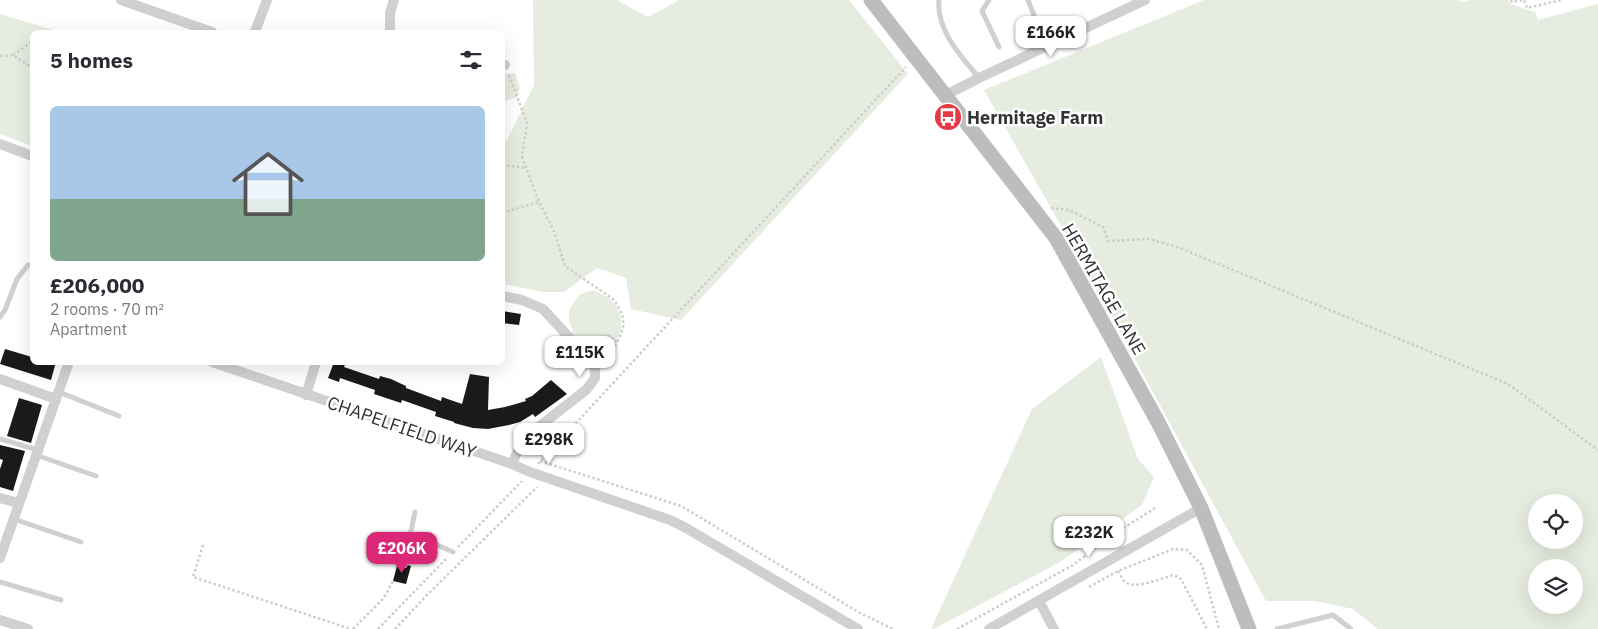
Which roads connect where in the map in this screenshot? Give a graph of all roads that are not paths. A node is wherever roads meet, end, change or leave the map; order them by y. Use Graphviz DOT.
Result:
graph roads {
  1 [pos="120,0"];
  2 [pos="267,0"];
  3 [pos="394,0"];
  4 [pos="871,0"];
  5 [pos="939,0"];
  6 [pos="989,0"];
  7 [pos="1028,0"];
  8 [pos="1145,0"];
  9 [pos="1124,5"];
  10 [pos="1037,23"];
  11 [pos="206,30"];
  12 [pos="256,30"];
  13 [pos="390,30"];
  14 [pos="999,47"];
  15 [pos="979,78"];
  16 [pos="946,95"];
  17 [pos="0,144"];
  18 [pos="30,155"];
  19 [pos="28,265"];
  20 [pos="505,297"];
  21 [pos="0,317"];
  22 [pos="68,365"];
  23 [pos="221,365"];
  24 [pos="315,365"];
  25 [pos="0,379"];
  26 [pos="58,395"];
  27 [pos="306,395"];
  28 [pos="119,416"];
  29 [pos="0,439"];
  30 [pos="37,453"];
  31 [pos="512,464"];
  32 [pos="96,476"];
  33 [pos="0,498"];
  34 [pos="19,504"];
  35 [pos="1201,508"];
  36 [pos="415,512"];
  37 [pos="14,519"];
  38 [pos="410,537"];
  39 [pos="80,542"];
  40 [pos="453,552"];
  41 [pos="0,558"];
  42 [pos="404,564"];
  43 [pos="0,582"];
  44 [pos="61,600"];
  45 [pos="1039,601"];
  46 [pos="0,620"];
  47 [pos="28,629"];
  48 [pos="858,629"];
  49 [pos="989,629"];
  50 [pos="1054,629"];
  51 [pos="1249,629"];
  52 [pos="1277,629"];
  53 [pos="1351,629"];
  1 -- 11 [label="street"];
  2 -- 12 [label="street"];
  3 -- 13 [label="street"];
  4 -- 16 [label="main road, HERMITAGE LANE"];
  5 -- 15 [label="lane"];
  6 -- 14 [label="lane"];
  7 -- 10 [label="lane"];
  8 -- 9 [label="street"];
  9 -- 15 [label="street"];
  15 -- 16 [label="street"];
  16 -- 35 [label="main road, HERMITAGE LANE"];
  17 -- 18 [label="street"];
  19 -- 21 [label="lane"];
  20 -- 31 [label="street"];
  22 -- 26 [label="street"];
  23 -- 27 [label="street, CHAPELFIELD WAY"];
  24 -- 27 [label="street"];
  25 -- 26 [label="street"];
  26 -- 28 [label="lane"];
  26 -- 30 [label="street"];
  27 -- 31 [label="street, CHAPELFIELD WAY"];
  29 -- 30 [label="lane"];
  30 -- 32 [label="lane"];
  30 -- 34 [label="street"];
  31 -- 48 [label="street, CHAPELFIELD WAY"];
  33 -- 34 [label="street"];
  34 -- 37 [label="street"];
  35 -- 45 [label="street"];
  35 -- 51 [label="main road, HERMITAGE LANE"];
  36 -- 38 [label="lane"];
  37 -- 39 [label="lane"];
  37 -- 41 [label="street"];
  38 -- 40 [label="lane"];
  38 -- 42 [label="lane"];
  43 -- 44 [label="lane"];
  45 -- 49 [label="street"];
  45 -- 50 [label="street"];
  46 -- 47 [label="street"];
  52 -- 53 [label="lane"];
}
